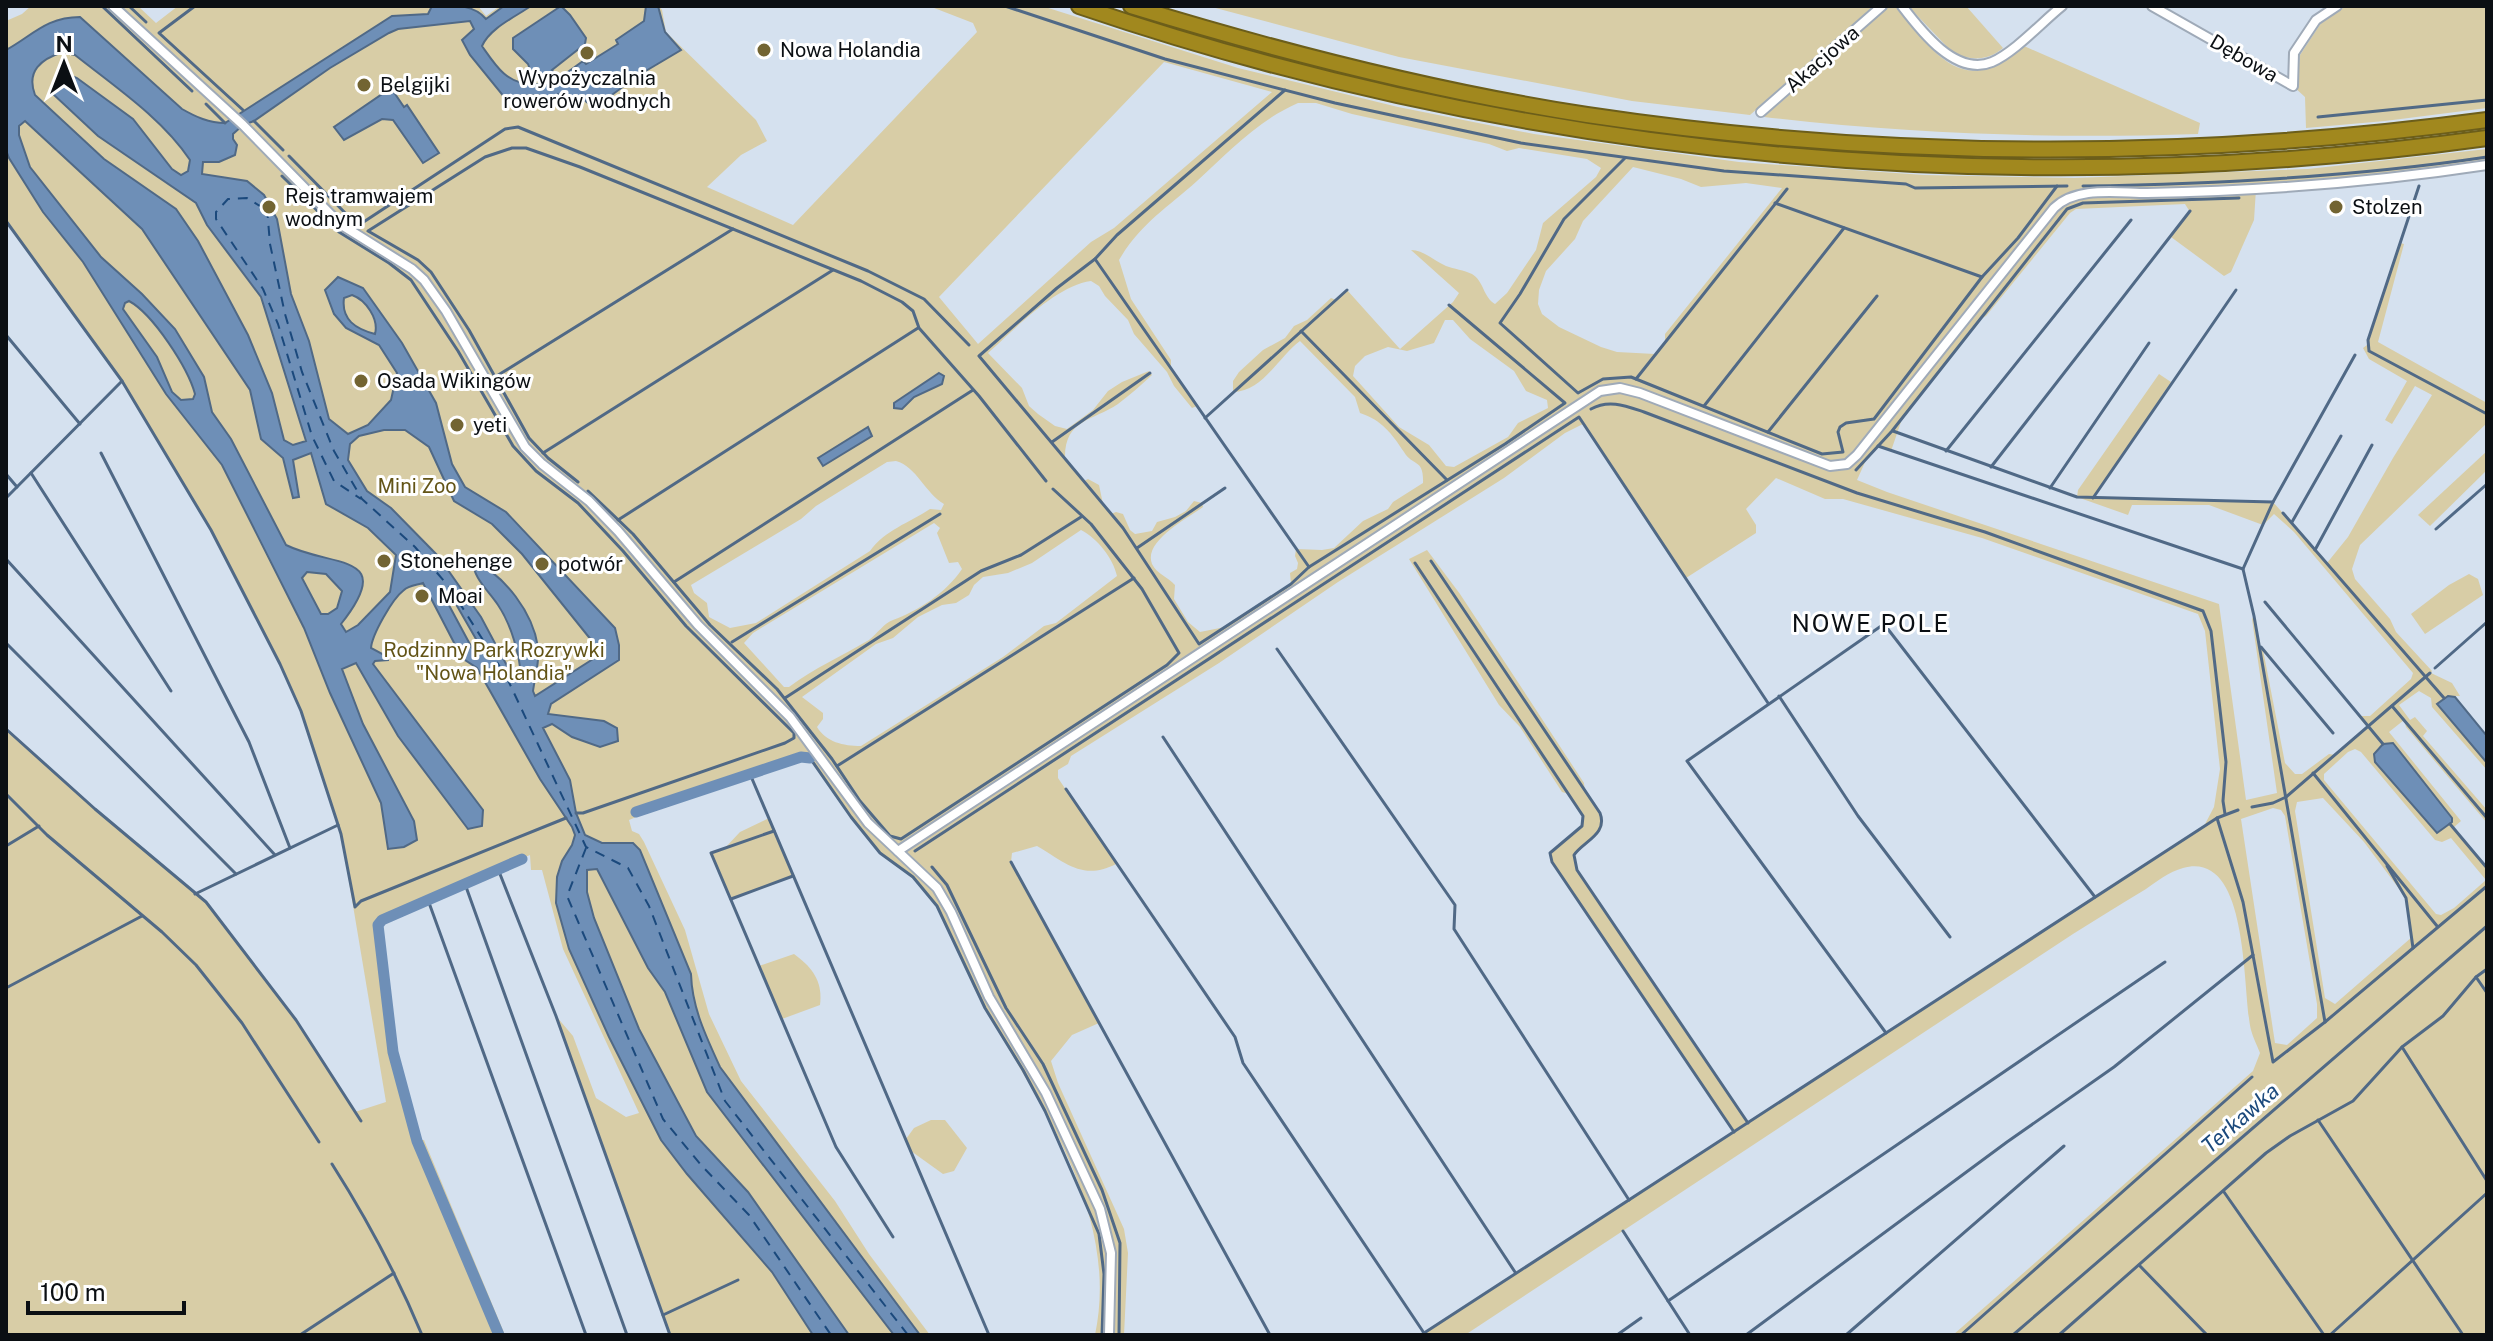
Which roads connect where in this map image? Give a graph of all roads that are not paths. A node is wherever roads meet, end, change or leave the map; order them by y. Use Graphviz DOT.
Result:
graph roads {
  1 [pos="113,6"];
  2 [pos="1079,6"];
  3 [pos="1131,6"];
  4 [pos="1882,6"];
  5 [pos="1902,6"];
  6 [pos="2062,6"];
  7 [pos="2152,6"];
  8 [pos="2337,6"];
  9 [pos="1761,112"];
  10 [pos="2487,120"];
  11 [pos="2487,138"];
  12 [pos="2487,165"];
  13 [pos="898,851"];
  14 [pos="1109,1335"];
  1 -- 13 [label="street"];
  2 -- 11 [label="highway"];
  3 -- 10 [label="highway"];
  4 -- 9 [label="street, Akacjowa"];
  5 -- 6 [label="street"];
  7 -- 8 [label="street, Dębowa"];
  12 -- 13 [label="street"];
  13 -- 14 [label="street"];
}
